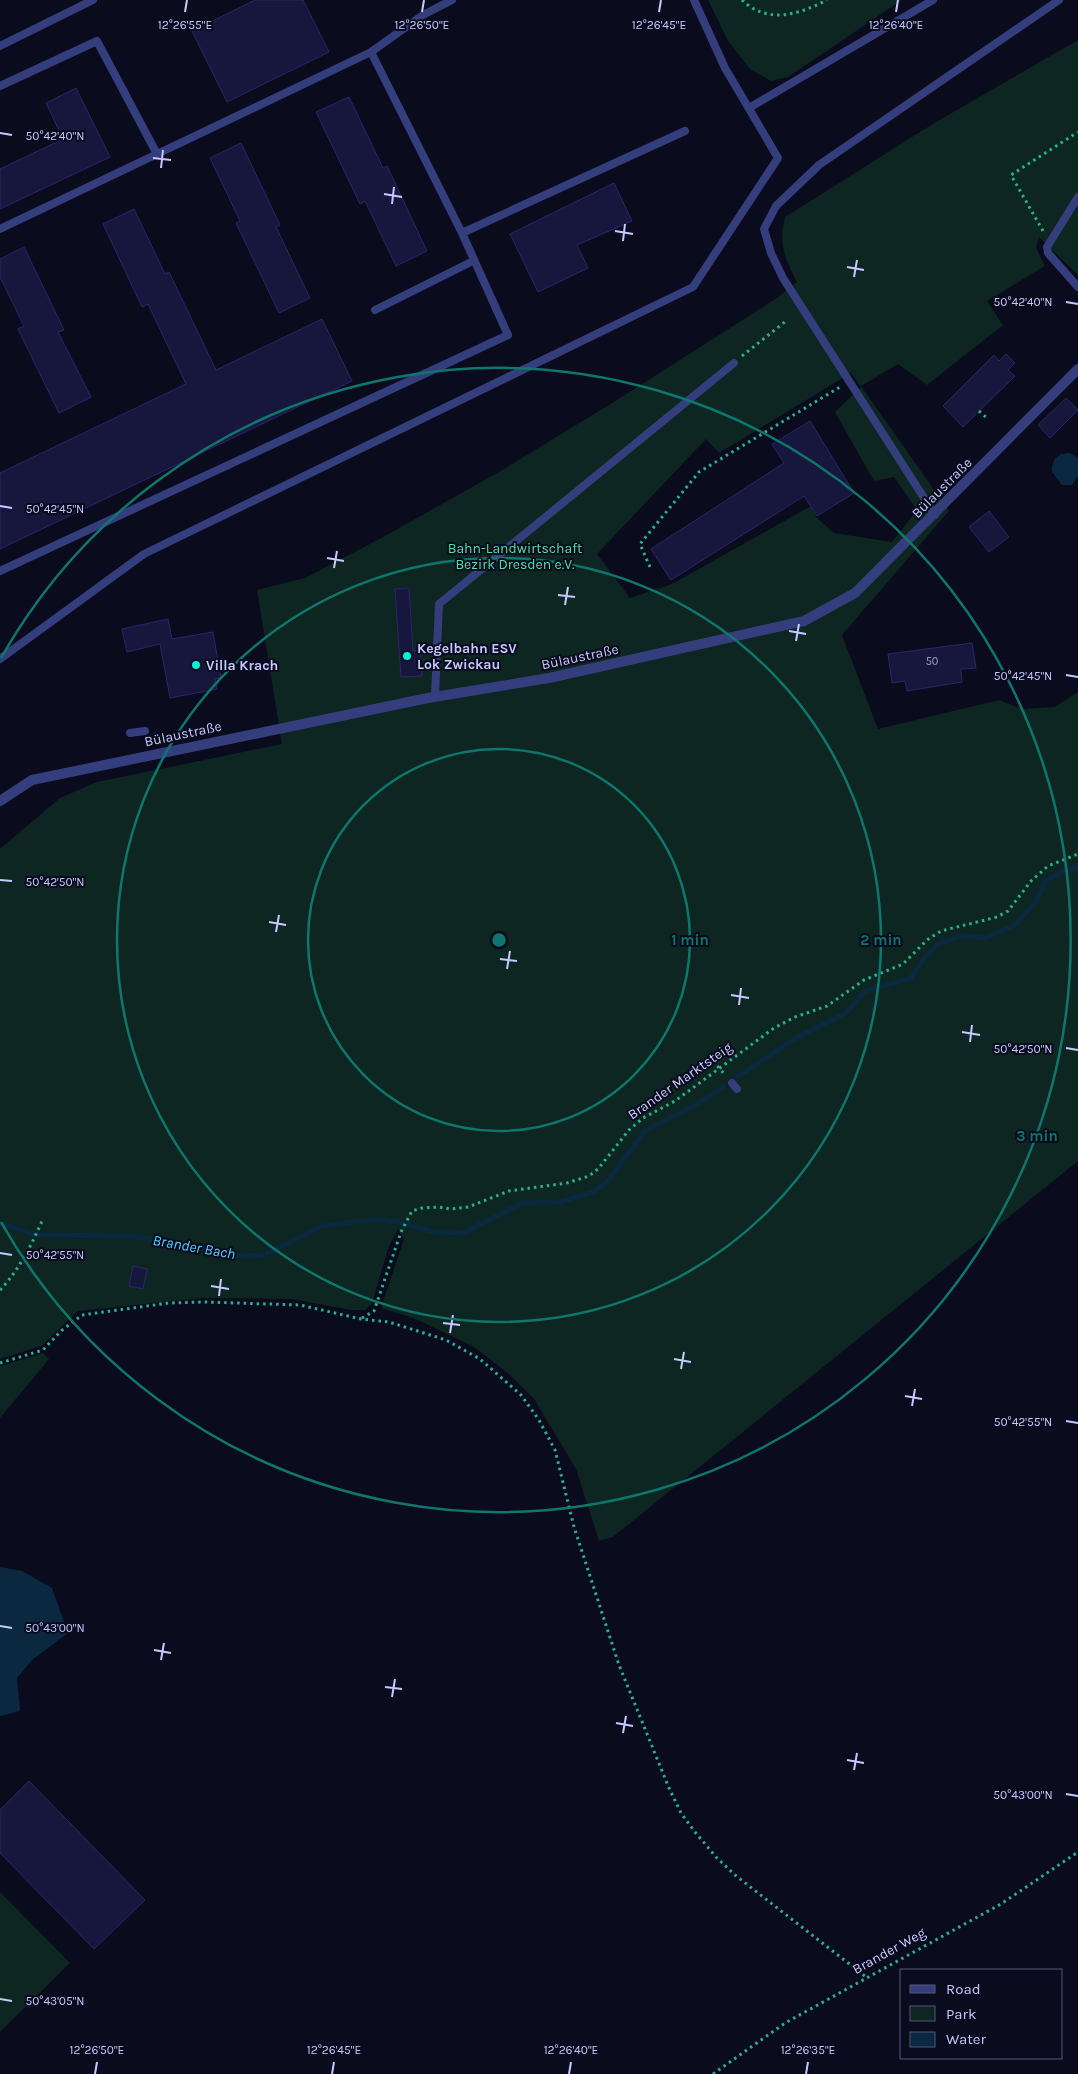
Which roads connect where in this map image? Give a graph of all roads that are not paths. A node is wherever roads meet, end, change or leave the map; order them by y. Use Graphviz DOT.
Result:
graph roads {
  1 [pos="93,0"];
  2 [pos="452,0"];
  3 [pos="694,0"];
  4 [pos="933,0"];
  5 [pos="1059,0"];
  6 [pos="0,46"];
  7 [pos="371,52"];
  8 [pos="0,86"];
  9 [pos="748,108"];
  10 [pos="684,131"];
  11 [pos="157,154"];
  12 [pos="1078,197"];
  13 [pos="0,229"];
  14 [pos="462,233"];
  15 [pos="473,260"];
  16 [pos="1078,287"];
  17 [pos="374,310"];
  18 [pos="734,363"];
  19 [pos="1078,369"];
  20 [pos="935,515"];
  21 [pos="0,571"];
  22 [pos="0,659"];
  23 [pos="436,696"];
  24 [pos="144,731"];
  25 [pos="130,733"];
  26 [pos="0,801"];
  1 -- 6 [label="lane"];
  2 -- 7 [label="lane"];
  3 -- 9 [label="lane"];
  4 -- 9 [label="lane"];
  5 -- 20 [label="lane"];
  7 -- 11 [label="lane"];
  7 -- 14 [label="lane"];
  8 -- 11 [label="lane"];
  9 -- 22 [label="lane"];
  10 -- 14 [label="lane"];
  11 -- 13 [label="lane"];
  12 -- 16 [label="lane"];
  14 -- 15 [label="lane"];
  15 -- 17 [label="lane"];
  15 -- 21 [label="lane"];
  18 -- 23 [label="lane"];
  19 -- 20 [label="street, Bülaustraße"];
  20 -- 23 [label="street, Bülaustraße"];
  23 -- 26 [label="street, Bülaustraße"];
  24 -- 25 [label="lane"];
}
